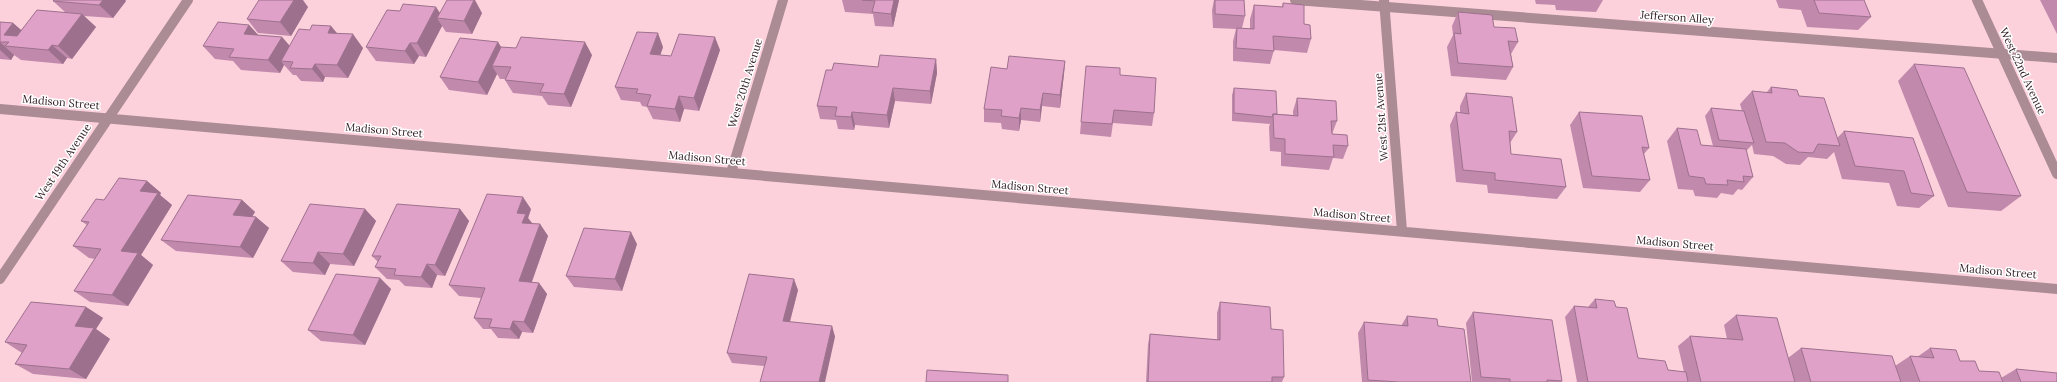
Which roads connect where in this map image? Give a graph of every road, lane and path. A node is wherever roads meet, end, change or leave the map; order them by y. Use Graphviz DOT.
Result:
graph roads {
  1 [pos="188,0"];
  2 [pos="782,0"];
  3 [pos="1295,0"];
  4 [pos="1977,0"];
  5 [pos="1384,3"];
  6 [pos="2002,54"];
  7 [pos="2057,58"];
  8 [pos="0,109"];
  9 [pos="107,118"];
  10 [pos="731,173"];
  11 [pos="2057,174"];
  12 [pos="1402,231"];
  13 [pos="0,279"];
  14 [pos="2057,289"];
  1 -- 9 [label="street, West 19th Avenue"];
  2 -- 10 [label="street, West 20th Avenue"];
  3 -- 5 [label="street, Jefferson Alley"];
  4 -- 6 [label="street, West 22nd Avenue"];
  5 -- 6 [label="street, Jefferson Alley"];
  5 -- 12 [label="street, West 21st Avenue"];
  6 -- 7 [label="street, Jefferson Alley"];
  6 -- 11 [label="street, West 22nd Avenue"];
  8 -- 9 [label="street, Madison Street"];
  9 -- 10 [label="street, Madison Street"];
  9 -- 13 [label="street, West 19th Avenue"];
  10 -- 12 [label="street, Madison Street"];
  12 -- 14 [label="street, Madison Street"];
}
